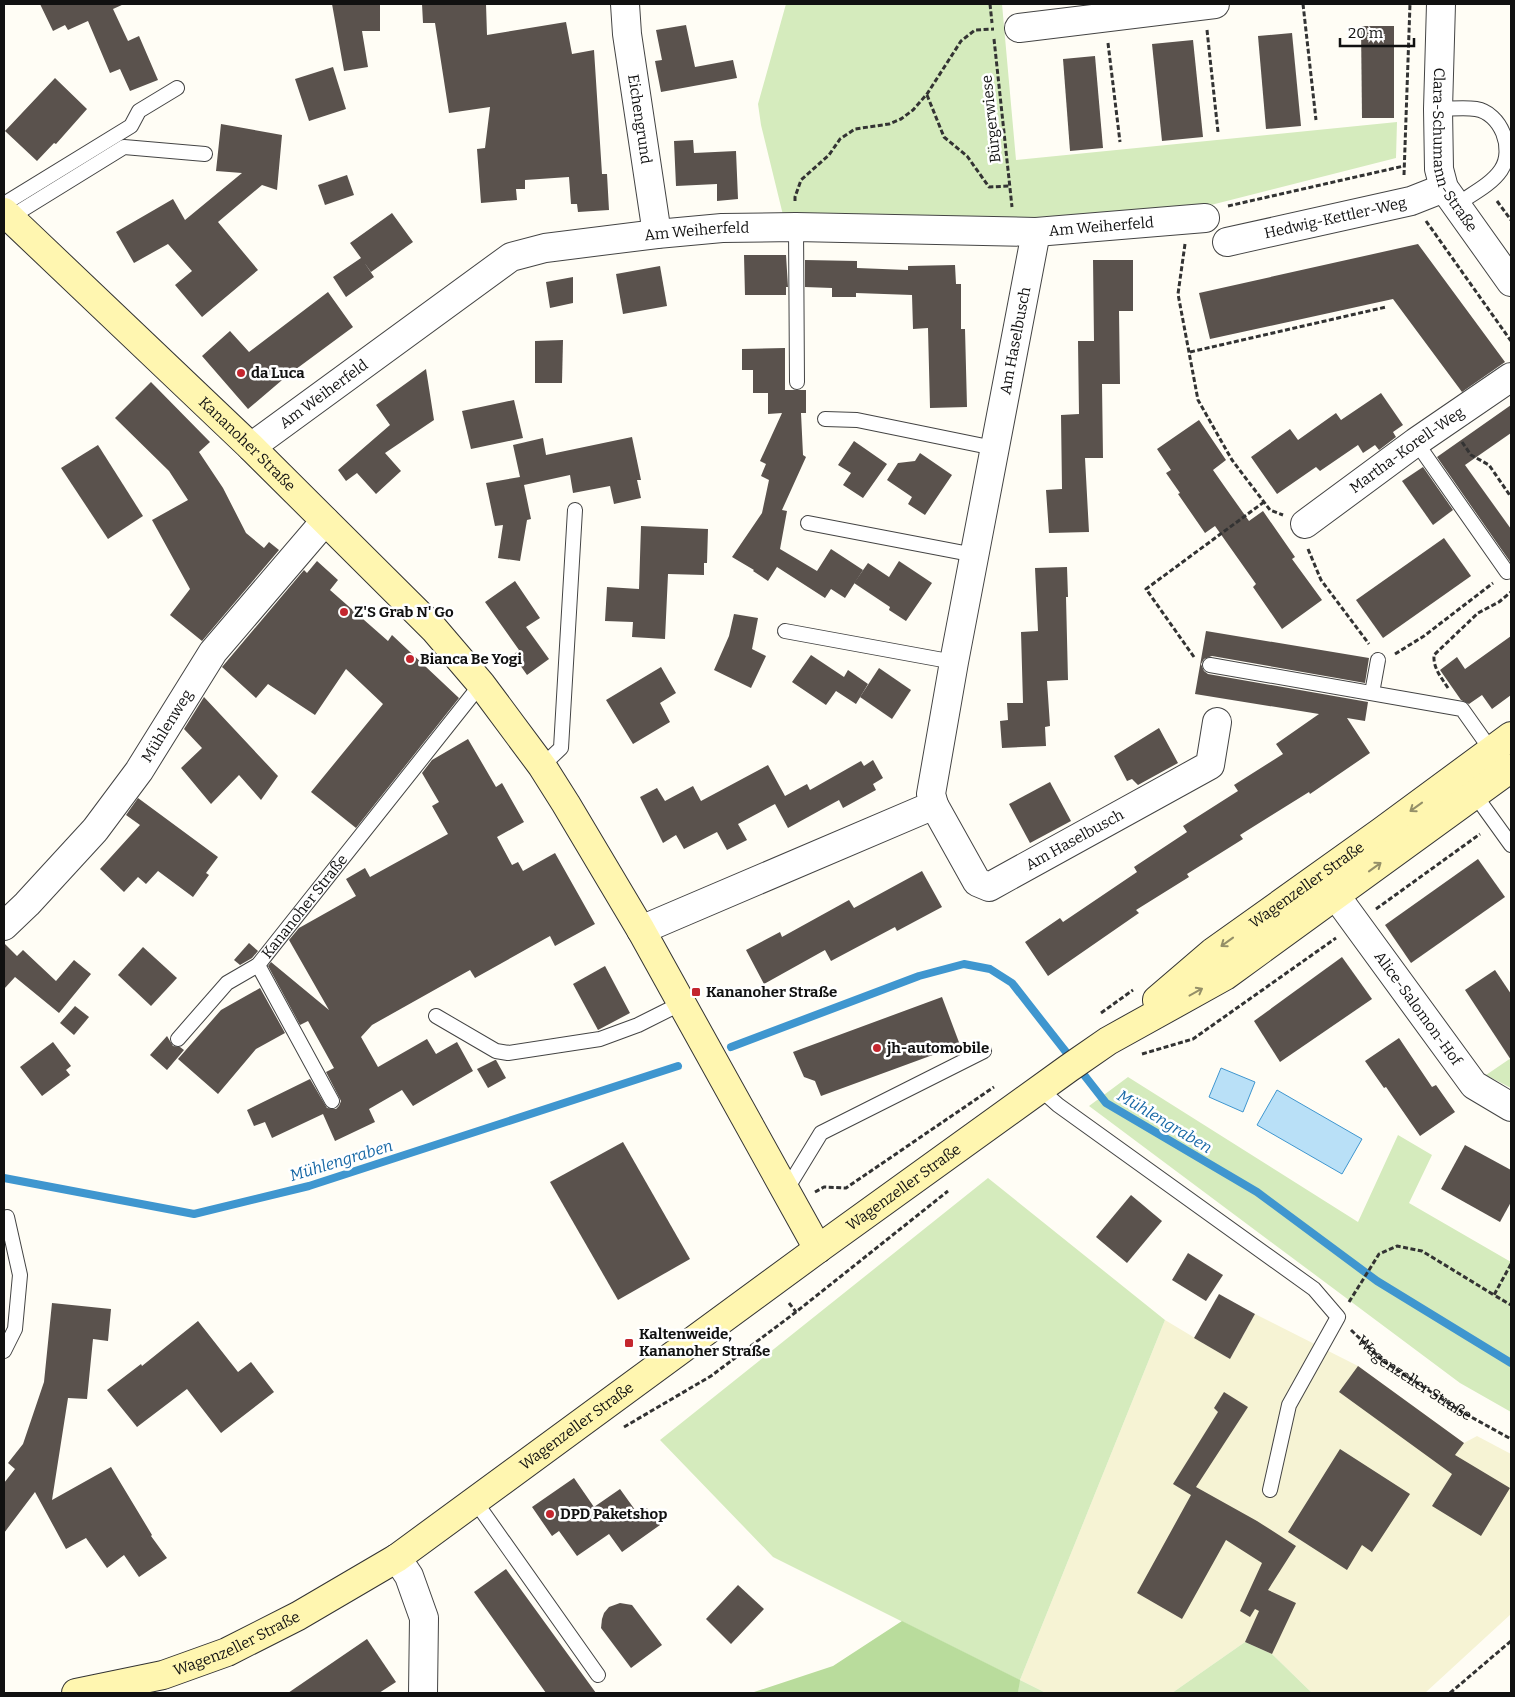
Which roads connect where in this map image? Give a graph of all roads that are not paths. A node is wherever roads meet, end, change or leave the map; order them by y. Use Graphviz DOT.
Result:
graph roads {
  1 [pos="625,4"];
  2 [pos="1210,4"];
  3 [pos="1441,4"];
  4 [pos="1006,28"];
  5 [pos="177,88"];
  6 [pos="1438,109"];
  7 [pos="205,154"];
  8 [pos="1450,196"];
  9 [pos="6,211"];
  10 [pos="1197,219"];
  11 [pos="796,227"];
  12 [pos="1025,232"];
  13 [pos="657,234"];
  14 [pos="1227,242"];
  15 [pos="1511,282"];
  16 [pos="1511,377"];
  17 [pos="797,382"];
  18 [pos="825,420"];
  19 [pos="1416,442"];
  20 [pos="251,447"];
  21 [pos="994,448"];
  22 [pos="574,510"];
  23 [pos="325,521"];
  24 [pos="808,523"];
  25 [pos="1305,524"];
  26 [pos="975,555"];
  27 [pos="1507,572"];
  28 [pos="785,630"];
  29 [pos="1378,660"];
  30 [pos="954,662"];
  31 [pos="1210,665"];
  32 [pos="481,684"];
  33 [pos="1372,693"];
  34 [pos="1217,722"];
  35 [pos="1496,764"];
  36 [pos="542,766"];
  37 [pos="934,805"];
  38 [pos="1511,845"];
  39 [pos="1336,896"];
  40 [pos="4,926"];
  41 [pos="641,930"];
  42 [pos="258,964"];
  43 [pos="682,1003"];
  44 [pos="436,1016"];
  45 [pos="178,1039"];
  46 [pos="1108,1041"];
  47 [pos="984,1051"];
  48 [pos="1040,1089"];
  49 [pos="332,1101"];
  50 [pos="1511,1107"];
  51 [pos="788,1198"];
  52 [pos="8,1217"];
  53 [pos="818,1249"];
  54 [pos="4,1351"];
  55 [pos="1270,1490"];
  56 [pos="475,1501"];
  57 [pos="397,1558"];
  58 [pos="598,1675"];
  59 [pos="76,1693"];
  60 [pos="423,1693"];
  1 -- 13 [label="street, Eichengrund"];
  2 -- 4 [label="street"];
  3 -- 6 [label="street, Clara-Schumann-Straße"];
  5 -- 9 [label="lane"];
  6 -- 8 [label="street, Clara-Schumann-Straße"];
  6 -- 8 [label="lane"];
  7 -- 9 [label="lane"];
  8 -- 14 [label="street, Hedwig-Kettler-Weg"];
  8 -- 15 [label="street, Clara-Schumann-Straße"];
  9 -- 20 [label="main road, Kananoher Straße"];
  10 -- 12 [label="street, Am Weiherfeld"];
  11 -- 12 [label="street, Am Weiherfeld"];
  11 -- 13 [label="street, Am Weiherfeld"];
  11 -- 17 [label="lane"];
  12 -- 21 [label="street, Am Haselbusch"];
  13 -- 20 [label="street, Am Weiherfeld"];
  16 -- 19 [label="street, Martha-Korell-Weg"];
  18 -- 21 [label="lane"];
  19 -- 25 [label="street, Martha-Korell-Weg"];
  19 -- 27 [label="lane"];
  20 -- 23 [label="main road, Kananoher Straße"];
  21 -- 26 [label="street, Am Haselbusch"];
  22 -- 36 [label="lane"];
  23 -- 32 [label="main road, Kananoher Straße"];
  23 -- 40 [label="street, Mühlenweg"];
  24 -- 26 [label="lane"];
  26 -- 30 [label="street, Am Haselbusch"];
  28 -- 30 [label="lane"];
  29 -- 33 [label="lane"];
  30 -- 37 [label="street, Am Haselbusch"];
  31 -- 33 [label="lane"];
  32 -- 36 [label="main road, Kananoher Straße"];
  32 -- 42 [label="lane, Kananoher Straße"];
  33 -- 35 [label="lane"];
  34 -- 37 [label="street, Am Haselbusch"];
  35 -- 38 [label="lane"];
  39 -- 35 [label="main road, Wagenzeller Straße, one-way"];
  35 -- 46 [label="main road, Wagenzeller Straße, one-way"];
  36 -- 41 [label="main road, Kananoher Straße"];
  37 -- 41 [label="street"];
  46 -- 39 [label="main road, Wagenzeller Straße, one-way"];
  39 -- 50 [label="street, Alice-Salomon-Hof"];
  41 -- 43 [label="main road, Kananoher Straße"];
  42 -- 45 [label="lane, Kananoher Straße"];
  42 -- 49 [label="lane, Kananoher Straße"];
  43 -- 44 [label="lane"];
  43 -- 51 [label="main road, Kananoher Straße"];
  46 -- 48 [label="main road, Wagenzeller Straße"];
  47 -- 51 [label="lane"];
  48 -- 53 [label="main road, Wagenzeller Straße"];
  48 -- 55 [label="lane"];
  51 -- 53 [label="main road, Kananoher Straße"];
  52 -- 54 [label="lane"];
  53 -- 56 [label="main road, Wagenzeller Straße"];
  56 -- 57 [label="main road, Wagenzeller Straße"];
  56 -- 58 [label="lane"];
  57 -- 59 [label="main road, Wagenzeller Straße"];
  57 -- 60 [label="street"];
}
